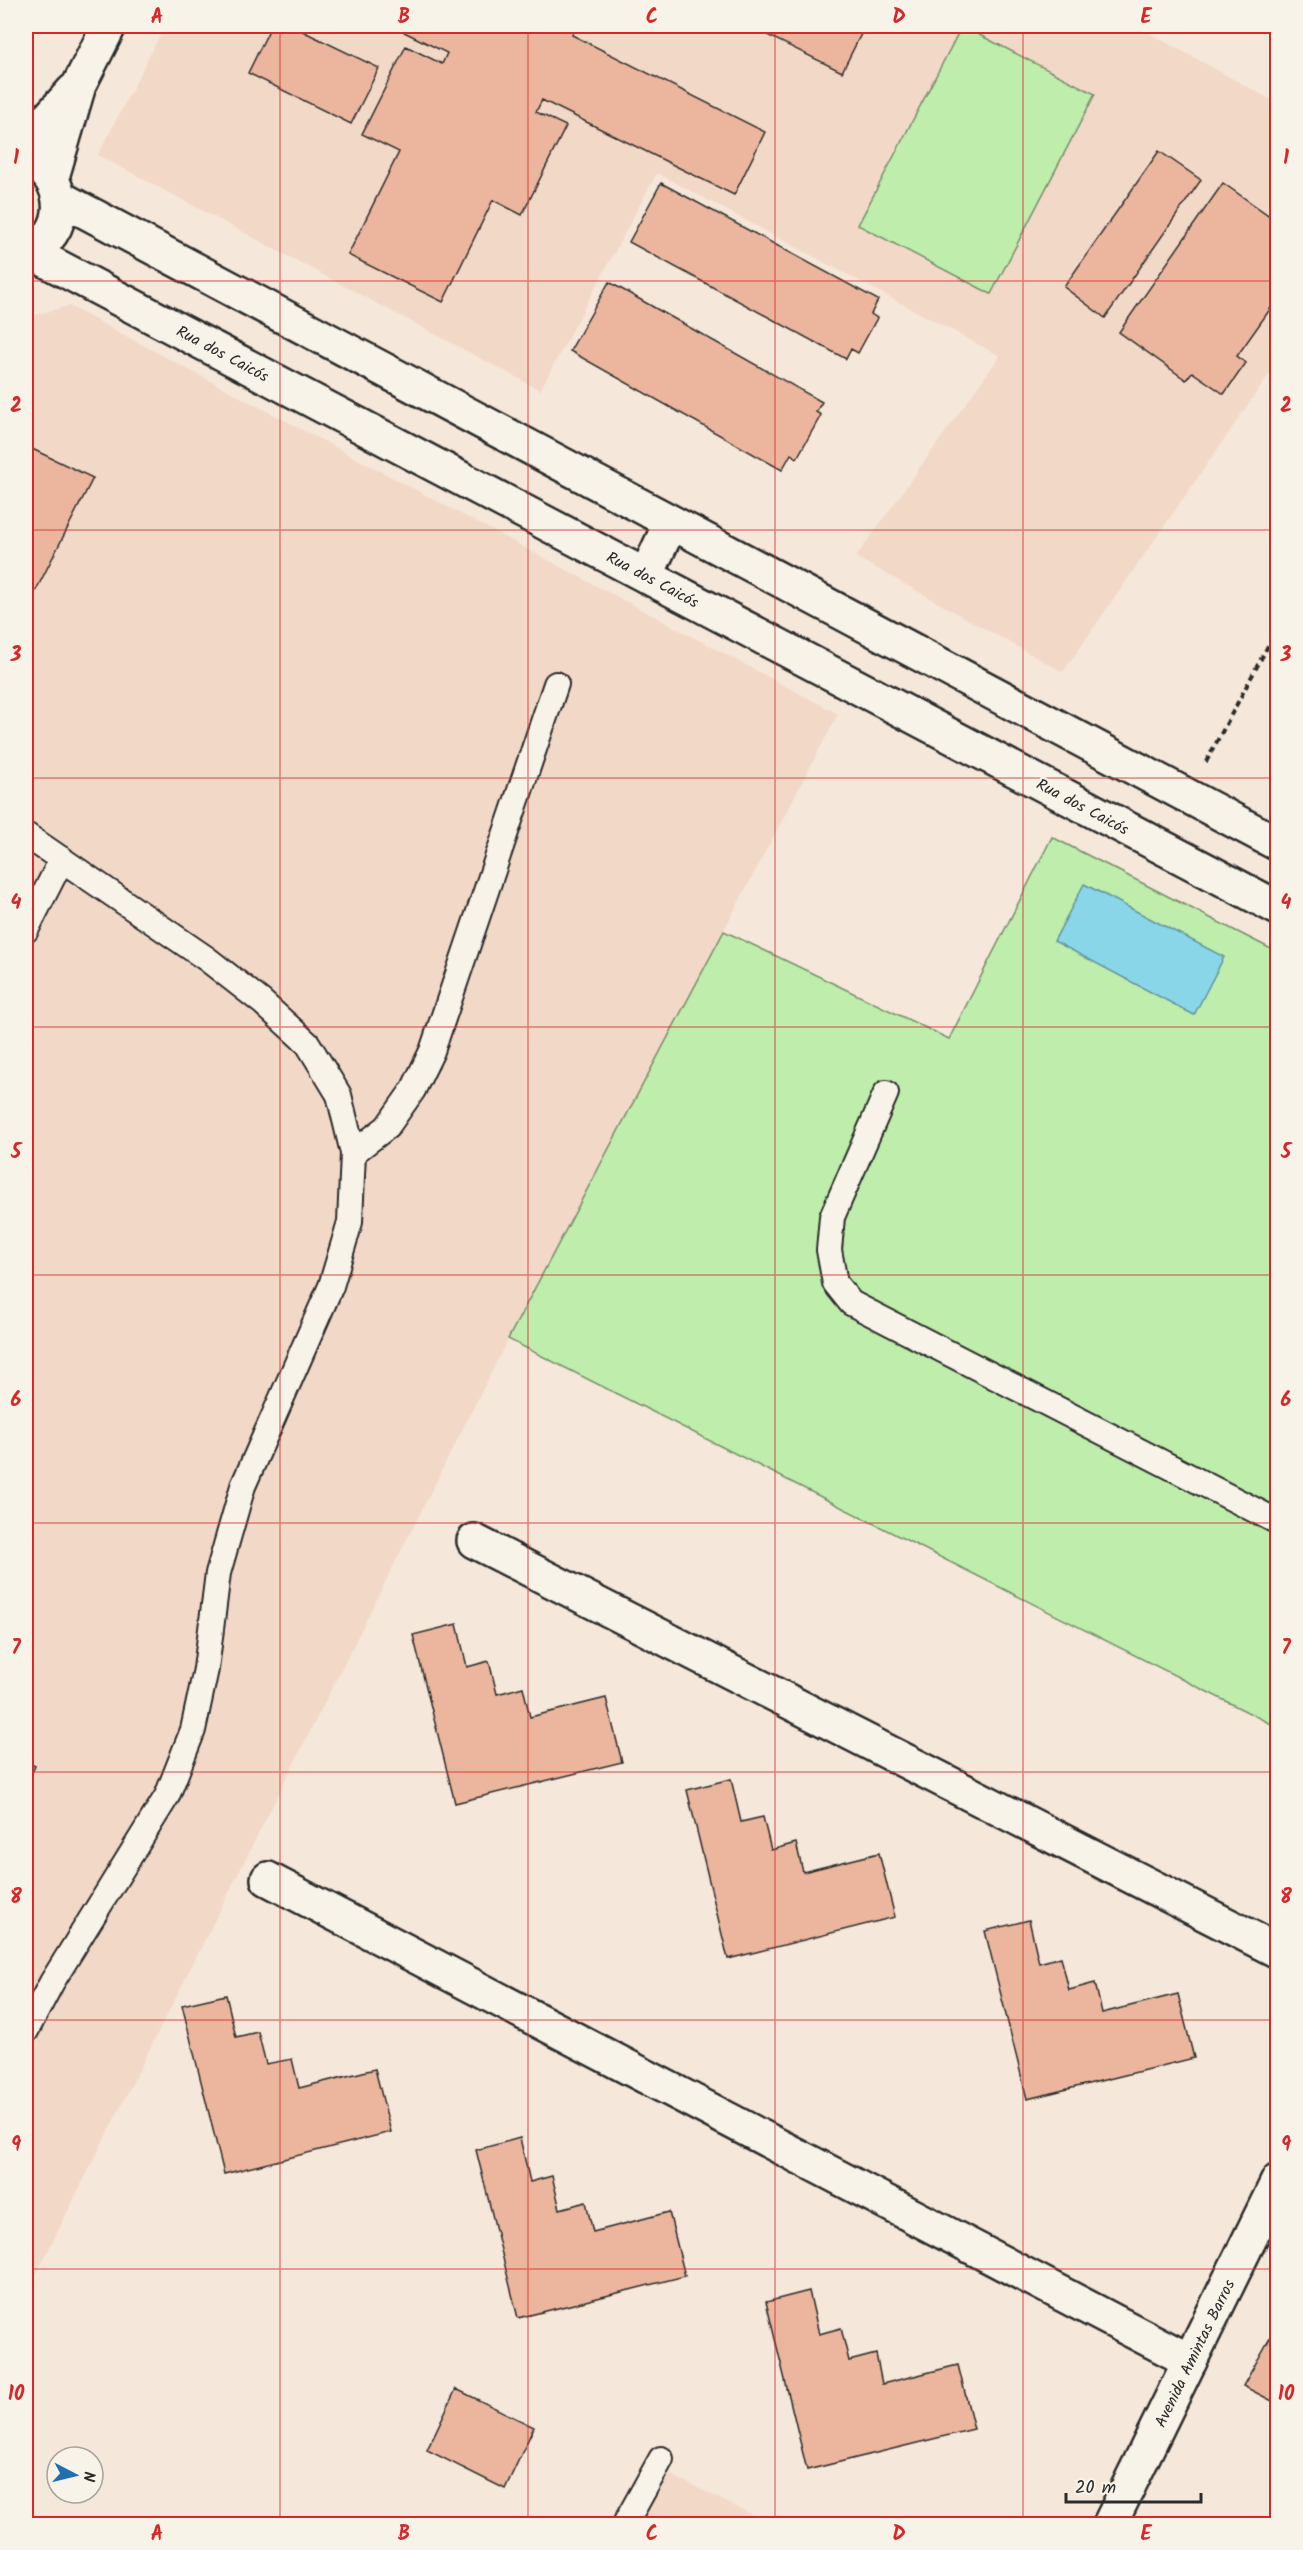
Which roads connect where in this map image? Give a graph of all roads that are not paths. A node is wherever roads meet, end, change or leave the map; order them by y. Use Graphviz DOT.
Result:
graph roads {
  1 [pos="109,26"];
  2 [pos="79,85"];
  3 [pos="26,143"];
  4 [pos="46,178"];
  5 [pos="27,251"];
  6 [pos="671,522"];
  7 [pos="646,576"];
  8 [pos="556,684"];
  9 [pos="26,835"];
  10 [pos="1276,839"];
  11 [pos="62,859"];
  12 [pos="1278,908"];
  13 [pos="26,930"];
  14 [pos="886,1094"];
  15 [pos="353,1153"];
  16 [pos="1278,1522"];
  17 [pos="474,1541"];
  18 [pos="268,1879"];
  19 [pos="1278,1951"];
  20 [pos="26,2031"];
  21 [pos="1278,2181"];
  22 [pos="1190,2361"];
  23 [pos="661,2459"];
  24 [pos="625,2524"];
  25 [pos="1110,2524"];
  1 -- 2 [label="street"];
  2 -- 3 [label="street"];
  2 -- 4 [label="street"];
  4 -- 5 [label="street"];
  4 -- 6 [label="street"];
  5 -- 7 [label="street, Rua dos Caicós"];
  6 -- 7 [label="street"];
  6 -- 10 [label="street"];
  7 -- 12 [label="street, Rua dos Caicós"];
  8 -- 15 [label="lane"];
  9 -- 11 [label="lane"];
  11 -- 13 [label="lane"];
  11 -- 15 [label="lane"];
  14 -- 16 [label="lane"];
  15 -- 20 [label="lane"];
  17 -- 19 [label="street"];
  18 -- 22 [label="street"];
  21 -- 22 [label="street, Avenida Amintas Barros"];
  22 -- 25 [label="street, Avenida Amintas Barros"];
  23 -- 24 [label="lane"];
}
